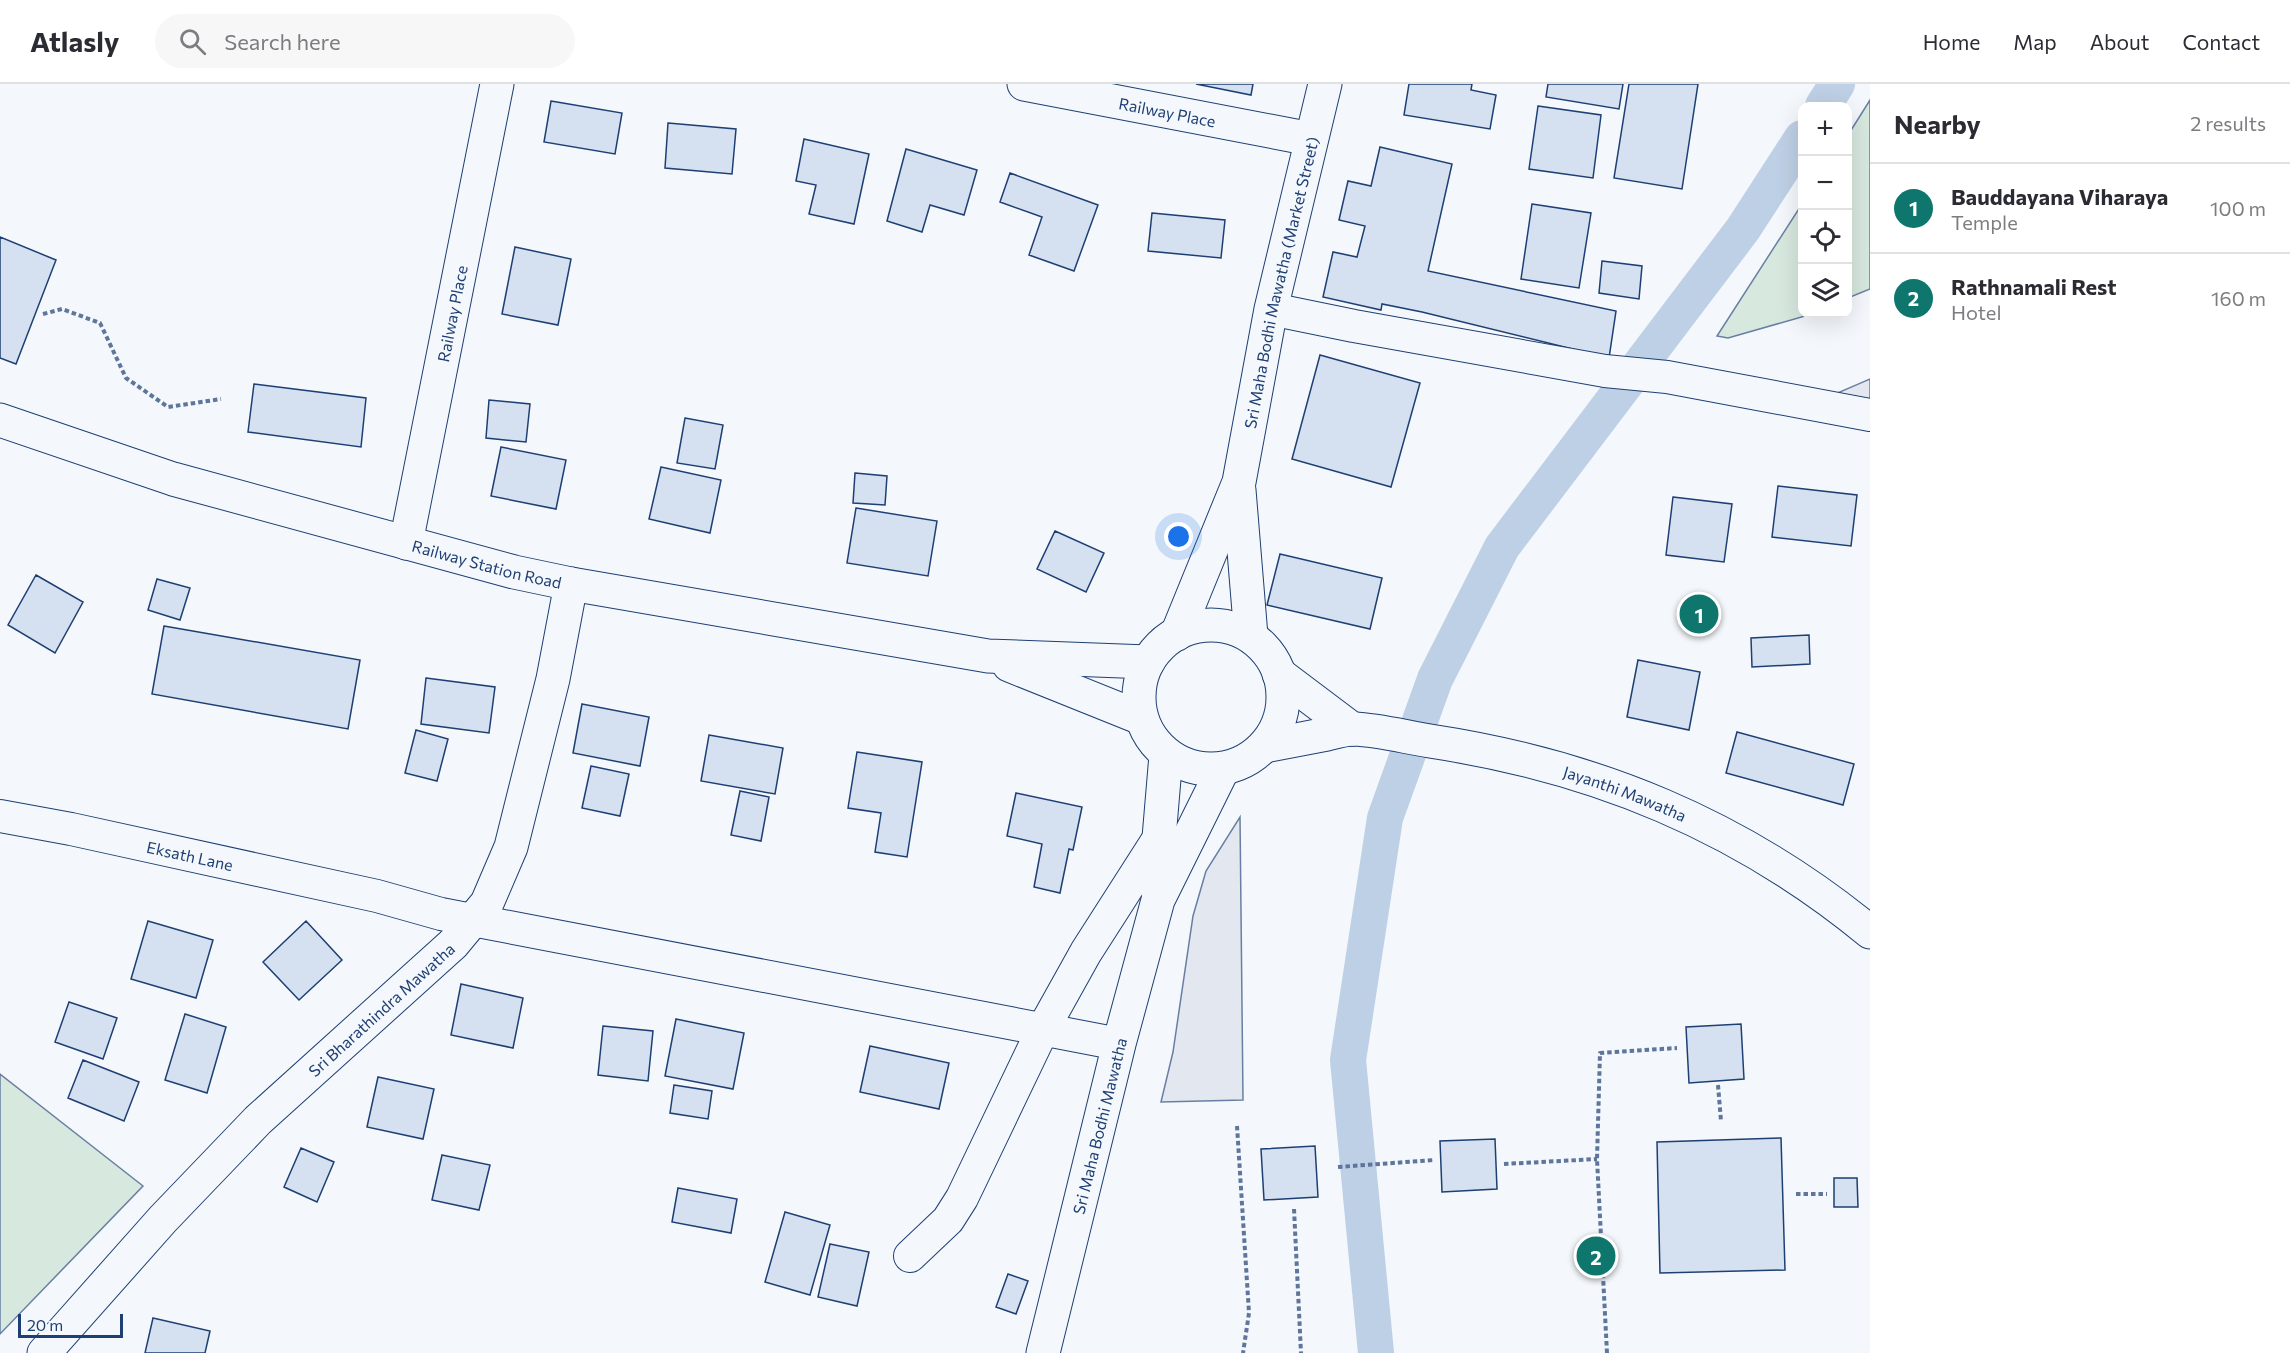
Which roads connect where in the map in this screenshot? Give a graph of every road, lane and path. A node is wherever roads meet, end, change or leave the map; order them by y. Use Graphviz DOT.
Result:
graph roads {
  1 [pos="497,84"];
  2 [pos="1024,84"];
  3 [pos="1325,84"];
  4 [pos="1311,139"];
  5 [pos="1271,309"];
  6 [pos="43,314"];
  7 [pos="221,399"];
  8 [pos="1870,415"];
  9 [pos="0,420"];
  10 [pos="1239,482"];
  11 [pos="406,543"];
  12 [pos="571,584"];
  13 [pos="1177,634"];
  14 [pos="1251,636"];
  15 [pos="988,656"];
  16 [pos="1148,662"];
  17 [pos="1279,674"];
  18 [pos="1142,718"];
  19 [pos="1352,729"];
  20 [pos="1265,746"];
  21 [pos="1166,754"];
  22 [pos="1223,769"];
  23 [pos="0,816"];
  24 [pos="1159,838"];
  25 [pos="1158,900"];
  26 [pos="474,920"];
  27 [pos="1870,932"];
  28 [pos="1042,1031"];
  29 [pos="1119,1044"];
  30 [pos="1677,1047"];
  31 [pos="1719,1084"];
  32 [pos="1720,1121"];
  33 [pos="1238,1126"];
  34 [pos="1434,1160"];
  35 [pos="1597,1160"];
  36 [pos="1504,1164"];
  37 [pos="1338,1167"];
  38 [pos="1796,1194"];
  39 [pos="1827,1194"];
  40 [pos="1294,1209"];
  41 [pos="909,1256"];
  42 [pos="44,1353"];
  43 [pos="1043,1353"];
  44 [pos="1243,1353"];
  45 [pos="1300,1353"];
  46 [pos="1607,1353"];
  1 -- 11 [label="main road, Railway Place"];
  2 -- 4 [label="main road, Railway Place"];
  3 -- 4 [label="main road, Sri Maha Bodhi Mawatha (Market Street)"];
  4 -- 5 [label="main road, Sri Maha Bodhi Mawatha (Market Street)"];
  5 -- 8 [label="street"];
  5 -- 10 [label="main road, Sri Maha Bodhi Mawatha (Market Street)"];
  6 -- 7 [label="path"];
  9 -- 11 [label="main road, Railway Station Road"];
  10 -- 13 [label="main road, Sri Maha Bodhi Mawatha (Market Street)"];
  10 -- 14 [label="main road, Sri Maha Bodhi Mawatha (Market Street)"];
  11 -- 12 [label="main road, Railway Station Road"];
  12 -- 15 [label="main road, Railway Station Road"];
  12 -- 26 [label="main road, Sri Bharathindra Mawatha"];
  13 -- 14 [label="main road"];
  13 -- 16 [label="main road"];
  14 -- 17 [label="main road"];
  15 -- 16 [label="main road, Railway Station Road"];
  15 -- 18 [label="main road, Railway Station Road"];
  16 -- 18 [label="main road"];
  17 -- 19 [label="main road, Jayanthi Mawatha"];
  17 -- 20 [label="main road"];
  18 -- 21 [label="main road"];
  19 -- 20 [label="main road, Jayanthi Mawatha"];
  19 -- 27 [label="main road, Jayanthi Mawatha"];
  20 -- 22 [label="main road"];
  21 -- 22 [label="main road"];
  21 -- 24 [label="main road, Sri Maha Bodhi Mawatha"];
  22 -- 25 [label="main road, Sri Maha Bodhi Mawatha"];
  23 -- 26 [label="street, Eksath Lane"];
  24 -- 25 [label="main road, Sri Maha Bodhi Mawatha"];
  24 -- 28 [label="street"];
  25 -- 29 [label="main road, Sri Maha Bodhi Mawatha"];
  26 -- 28 [label="street, Eksath Lane"];
  26 -- 42 [label="main road, Sri Bharathindra Mawatha"];
  28 -- 29 [label="street, Eksath Lane"];
  28 -- 41 [label="street"];
  29 -- 43 [label="main road, Sri Maha Bodhi Mawatha"];
  30 -- 35 [label="path"];
  31 -- 32 [label="path"];
  33 -- 44 [label="path"];
  34 -- 37 [label="path"];
  35 -- 36 [label="path"];
  35 -- 46 [label="path"];
  38 -- 39 [label="path"];
  40 -- 45 [label="path"];
}
